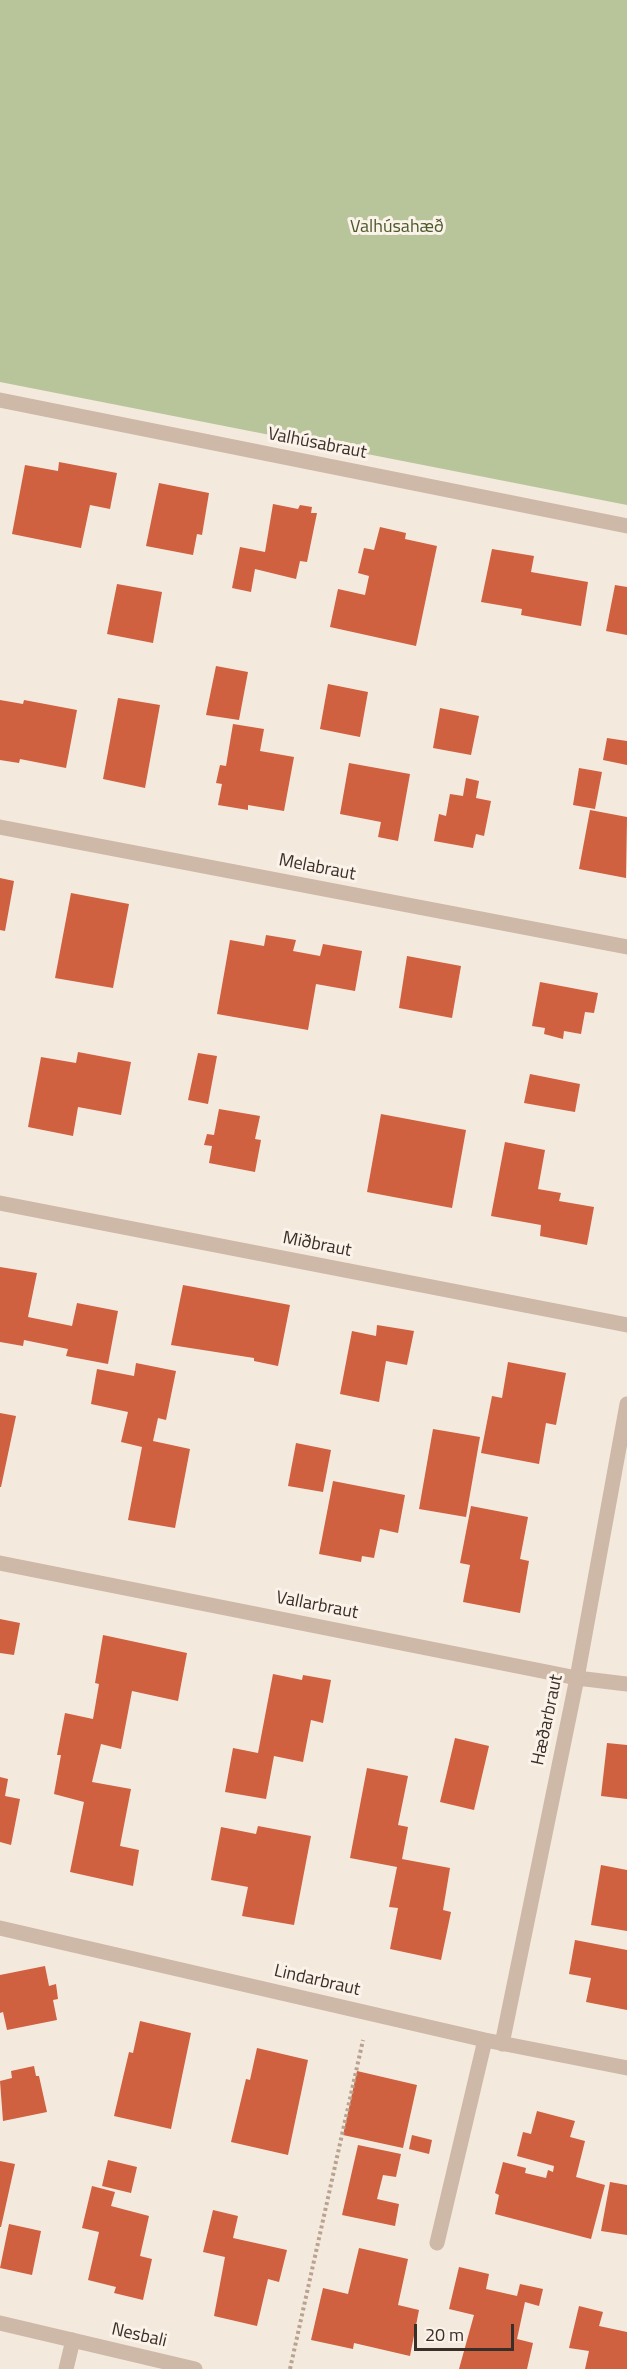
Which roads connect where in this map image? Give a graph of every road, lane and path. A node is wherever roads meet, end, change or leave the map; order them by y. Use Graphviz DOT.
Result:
graph roads {
  1 [pos="0,400"];
  2 [pos="627,526"];
  3 [pos="0,827"];
  4 [pos="627,947"];
  5 [pos="0,1203"];
  6 [pos="627,1325"];
  7 [pos="627,1404"];
  8 [pos="0,1563"];
  9 [pos="577,1678"];
  10 [pos="627,1684"];
  11 [pos="0,1928"];
  12 [pos="363,2040"];
  13 [pos="485,2040"];
  14 [pos="502,2044"];
  15 [pos="627,2068"];
  16 [pos="436,2243"];
  17 [pos="0,2323"];
  18 [pos="73,2340"];
  19 [pos="66,2369"];
  20 [pos="195,2369"];
  21 [pos="290,2369"];
  1 -- 2 [label="street, Valhúsabraut"];
  3 -- 4 [label="street, Melabraut"];
  5 -- 6 [label="street, Miðbraut"];
  7 -- 9 [label="street, Hæðarbraut"];
  8 -- 9 [label="street, Vallarbraut"];
  9 -- 10 [label="street, Vallarbraut"];
  9 -- 14 [label="street, Hæðarbraut"];
  11 -- 13 [label="street, Lindarbraut"];
  12 -- 21 [label="path"];
  13 -- 14 [label="street, Lindarbraut"];
  13 -- 16 [label="street"];
  14 -- 15 [label="street, Lindarbraut"];
  17 -- 18 [label="street, Nesbali"];
  18 -- 19 [label="street"];
  18 -- 20 [label="street, Nesbali"];
}
